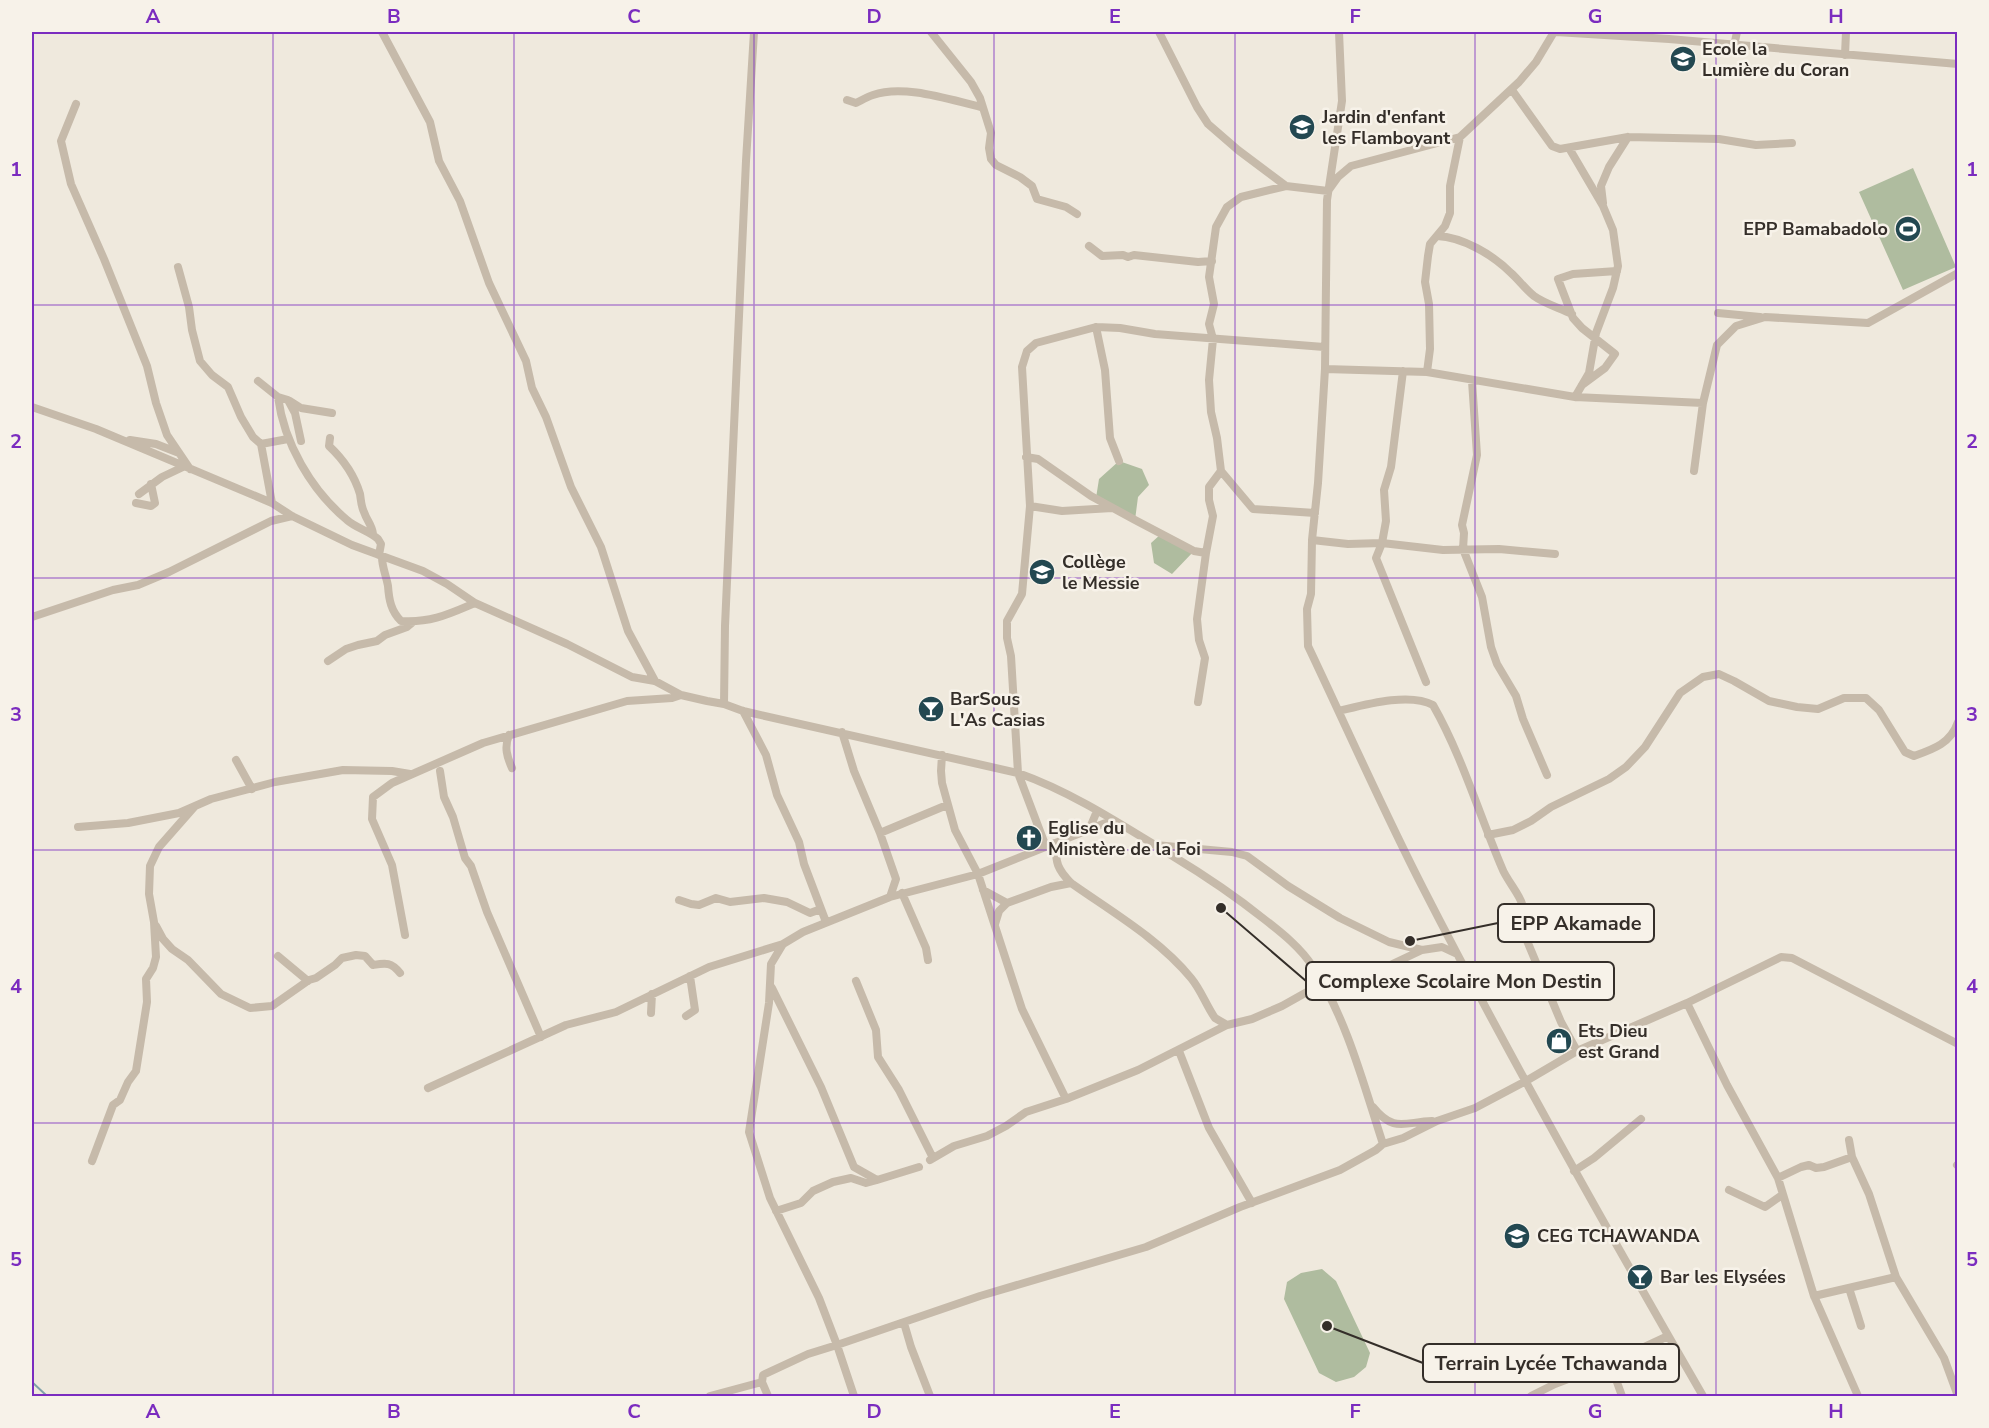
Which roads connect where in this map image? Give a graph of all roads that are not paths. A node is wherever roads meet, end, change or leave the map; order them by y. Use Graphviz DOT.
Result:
graph roads {
  1 [pos="382,32"];
  2 [pos="754,32"];
  3 [pos="931,32"];
  4 [pos="1159,32"];
  5 [pos="1339,32"];
  6 [pos="1555,32"];
  7 [pos="1737,32"];
  8 [pos="1846,32"];
  9 [pos="1734,46"];
  10 [pos="1845,55"];
  11 [pos="1958,64"];
  12 [pos="1512,90"];
  13 [pos="847,100"];
  14 [pos="76,104"];
  15 [pos="981,107"];
  16 [pos="1460,137"];
  17 [pos="1628,137"];
  18 [pos="1792,143"];
  19 [pos="1569,148"];
  20 [pos="1286,186"];
  21 [pos="1328,191"];
  22 [pos="1603,206"];
  23 [pos="1077,214"];
  24 [pos="1437,236"];
  25 [pos="1089,246"];
  26 [pos="1212,261"];
  27 [pos="178,267"];
  28 [pos="1617,271"];
  29 [pos="1958,273"];
  30 [pos="1718,313"];
  31 [pos="1572,314"];
  32 [pos="1765,317"];
  33 [pos="1096,327"];
  34 [pos="1595,338"];
  35 [pos="1213,339"];
  36 [pos="1324,348"];
  37 [pos="1325,369"];
  38 [pos="1403,371"];
  39 [pos="1427,372"];
  40 [pos="258,381"];
  41 [pos="1472,381"];
  42 [pos="1581,386"];
  43 [pos="278,397"];
  44 [pos="1575,398"];
  45 [pos="288,400"];
  46 [pos="1703,403"];
  47 [pos="32,407"];
  48 [pos="332,413"];
  49 [pos="117,438"];
  50 [pos="330,438"];
  51 [pos="288,439"];
  52 [pos="301,441"];
  53 [pos="261,444"];
  54 [pos="180,454"];
  55 [pos="1026,457"];
  56 [pos="1119,461"];
  57 [pos="187,469"];
  58 [pos="1221,471"];
  59 [pos="1694,471"];
  60 [pos="151,484"];
  61 [pos="139,494"];
  62 [pos="136,503"];
  63 [pos="272,503"];
  64 [pos="1030,506"];
  65 [pos="1114,508"];
  66 [pos="1315,513"];
  67 [pos="292,516"];
  68 [pos="373,534"];
  69 [pos="1312,540"];
  70 [pos="1382,543"];
  71 [pos="1463,549"];
  72 [pos="1206,553"];
  73 [pos="1555,554"];
  74 [pos="381,556"];
  75 [pos="475,603"];
  76 [pos="32,616"];
  77 [pos="413,622"];
  78 [pos="328,661"];
  79 [pos="655,681"];
  80 [pos="1426,682"];
  81 [pos="681,694"];
  82 [pos="1198,702"];
  83 [pos="724,704"];
  84 [pos="743,711"];
  85 [pos="1339,711"];
  86 [pos="1958,722"];
  87 [pos="842,732"];
  88 [pos="509,735"];
  89 [pos="942,755"];
  90 [pos="236,760"];
  91 [pos="512,768"];
  92 [pos="440,771"];
  93 [pos="1018,773"];
  94 [pos="412,774"];
  95 [pos="1547,775"];
  96 [pos="252,789"];
  97 [pos="947,805"];
  98 [pos="195,806"];
  99 [pos="1097,811"];
  100 [pos="1113,820"];
  101 [pos="78,827"];
  102 [pos="1089,830"];
  103 [pos="880,833"];
  104 [pos="1488,835"];
  105 [pos="1055,843"];
  106 [pos="1154,844"];
  107 [pos="1046,847"];
  108 [pos="978,874"];
  109 [pos="896,879"];
  110 [pos="1071,883"];
  111 [pos="983,890"];
  112 [pos="906,892"];
  113 [pos="890,897"];
  114 [pos="679,900"];
  115 [pos="1007,903"];
  116 [pos="821,909"];
  117 [pos="154,922"];
  118 [pos="826,922"];
  119 [pos="995,924"];
  120 [pos="405,935"];
  121 [pos="783,944"];
  122 [pos="1422,950"];
  123 [pos="1458,955"];
  124 [pos="278,956"];
  125 [pos="928,960"];
  126 [pos="400,973"];
  127 [pos="690,976"];
  128 [pos="308,981"];
  129 [pos="856,981"];
  130 [pos="1323,983"];
  131 [pos="771,986"];
  132 [pos="1328,991"];
  133 [pos="652,994"];
  134 [pos="1687,1003"];
  135 [pos="651,1013"];
  136 [pos="686,1016"];
  137 [pos="1227,1025"];
  138 [pos="542,1036"];
  139 [pos="1958,1044"];
  140 [pos="1179,1051"];
  141 [pos="1577,1051"];
  142 [pos="1526,1081"];
  143 [pos="428,1088"];
  144 [pos="1368,1098"];
  145 [pos="1066,1099"];
  146 [pos="1641,1119"];
  147 [pos="1437,1121"];
  148 [pos="1849,1140"];
  149 [pos="1383,1144"];
  150 [pos="1852,1157"];
  151 [pos="92,1161"];
  152 [pos="919,1167"];
  153 [pos="1574,1171"];
  154 [pos="1778,1178"];
  155 [pos="877,1180"];
  156 [pos="1729,1190"];
  157 [pos="1782,1195"];
  158 [pos="1252,1203"];
  159 [pos="776,1212"];
  160 [pos="1896,1277"];
  161 [pos="1850,1288"];
  162 [pos="1814,1296"];
  163 [pos="904,1323"];
  164 [pos="1861,1326"];
  165 [pos="1668,1336"];
  166 [pos="837,1345"];
  167 [pos="1610,1363"];
  168 [pos="762,1382"];
  169 [pos="710,1396"];
  170 [pos="768,1396"];
  171 [pos="854,1396"];
  172 [pos="930,1396"];
  173 [pos="1532,1396"];
  174 [pos="1622,1396"];
  175 [pos="1702,1396"];
  176 [pos="1858,1396"];
  177 [pos="1958,1396"];
  1 -- 79 [label="street"];
  2 -- 83 [label="street"];
  3 -- 15 [label="street"];
  4 -- 20 [label="street"];
  5 -- 21 [label="street"];
  6 -- 9 [label="street"];
  6 -- 12 [label="street"];
  7 -- 9 [label="street"];
  8 -- 10 [label="street"];
  9 -- 10 [label="street"];
  10 -- 11 [label="street"];
  12 -- 16 [label="street"];
  12 -- 19 [label="street"];
  13 -- 15 [label="street"];
  14 -- 54 [label="street"];
  15 -- 23 [label="street"];
  16 -- 21 [label="street"];
  16 -- 24 [label="street"];
  17 -- 18 [label="street"];
  17 -- 19 [label="street"];
  17 -- 22 [label="street"];
  19 -- 22 [label="street"];
  20 -- 21 [label="street"];
  20 -- 26 [label="street"];
  21 -- 36 [label="street"];
  22 -- 28 [label="street"];
  24 -- 31 [label="street"];
  24 -- 39 [label="street"];
  25 -- 26 [label="street"];
  26 -- 35 [label="street"];
  27 -- 53 [label="street"];
  28 -- 31 [label="street"];
  28 -- 34 [label="street"];
  29 -- 32 [label="street"];
  30 -- 32 [label="street"];
  31 -- 34 [label="street"];
  32 -- 46 [label="street"];
  33 -- 35 [label="street"];
  33 -- 55 [label="street"];
  33 -- 56 [label="street"];
  34 -- 42 [label="street"];
  34 -- 42 [label="street"];
  35 -- 36 [label="street"];
  35 -- 58 [label="street"];
  36 -- 37 [label="street"];
  37 -- 38 [label="street"];
  37 -- 66 [label="street"];
  38 -- 39 [label="street"];
  38 -- 70 [label="street"];
  39 -- 41 [label="street"];
  40 -- 43 [label="street"];
  41 -- 44 [label="street"];
  41 -- 71 [label="street"];
  42 -- 44 [label="street"];
  43 -- 45 [label="street"];
  43 -- 51 [label="street"];
  44 -- 46 [label="street"];
  45 -- 48 [label="street"];
  45 -- 52 [label="street"];
  46 -- 59 [label="street"];
  47 -- 49 [label="street"];
  49 -- 54 [label="street"];
  49 -- 57 [label="street"];
  50 -- 68 [label="street"];
  51 -- 53 [label="street"];
  51 -- 68 [label="street"];
  53 -- 63 [label="street"];
  54 -- 57 [label="street"];
  55 -- 64 [label="street"];
  55 -- 65 [label="street"];
  57 -- 60 [label="street"];
  57 -- 63 [label="street"];
  58 -- 66 [label="street"];
  58 -- 72 [label="street"];
  60 -- 61 [label="street"];
  60 -- 62 [label="street"];
  63 -- 67 [label="street"];
  64 -- 65 [label="street"];
  64 -- 93 [label="street"];
  65 -- 72 [label="street"];
  66 -- 69 [label="street"];
  67 -- 74 [label="street"];
  67 -- 76 [label="street"];
  68 -- 74 [label="street"];
  69 -- 70 [label="street"];
  69 -- 85 [label="street"];
  70 -- 71 [label="street"];
  70 -- 80 [label="street"];
  71 -- 73 [label="street"];
  71 -- 95 [label="street"];
  72 -- 82 [label="street"];
  74 -- 75 [label="street"];
  74 -- 77 [label="street"];
  75 -- 77 [label="street"];
  75 -- 79 [label="street"];
  77 -- 78 [label="street"];
  79 -- 81 [label="street"];
  81 -- 83 [label="street"];
  81 -- 88 [label="street"];
  83 -- 84 [label="street"];
  84 -- 87 [label="street"];
  84 -- 116 [label="street"];
  85 -- 104 [label="street"];
  85 -- 123 [label="street"];
  86 -- 104 [label="street"];
  87 -- 89 [label="street"];
  87 -- 103 [label="street"];
  88 -- 91 [label="street"];
  88 -- 94 [label="street"];
  89 -- 93 [label="street"];
  89 -- 97 [label="street"];
  90 -- 96 [label="street"];
  92 -- 138 [label="street"];
  93 -- 99 [label="street"];
  93 -- 107 [label="street"];
  94 -- 96 [label="street"];
  94 -- 120 [label="street"];
  96 -- 98 [label="street"];
  97 -- 103 [label="street"];
  97 -- 108 [label="street"];
  98 -- 101 [label="street"];
  98 -- 117 [label="street"];
  99 -- 100 [label="street"];
  99 -- 102 [label="street"];
  100 -- 102 [label="street"];
  100 -- 106 [label="street"];
  102 -- 105 [label="street"];
  103 -- 109 [label="street"];
  104 -- 141 [label="street"];
  105 -- 107 [label="street"];
  105 -- 110 [label="street"];
  106 -- 122 [label="street"];
  106 -- 130 [label="street"];
  107 -- 108 [label="street"];
  108 -- 111 [label="street"];
  108 -- 112 [label="street"];
  109 -- 112 [label="street"];
  109 -- 113 [label="street"];
  110 -- 115 [label="street"];
  110 -- 137 [label="street"];
  111 -- 115 [label="street"];
  111 -- 119 [label="street"];
  112 -- 113 [label="street"];
  112 -- 125 [label="street"];
  113 -- 118 [label="street"];
  114 -- 116 [label="street"];
  115 -- 119 [label="street"];
  116 -- 118 [label="street"];
  117 -- 128 [label="street"];
  117 -- 151 [label="street"];
  118 -- 121 [label="street"];
  119 -- 145 [label="street"];
  121 -- 127 [label="street"];
  121 -- 131 [label="street"];
  122 -- 123 [label="street"];
  122 -- 132 [label="street"];
  123 -- 142 [label="street"];
  124 -- 128 [label="street"];
  126 -- 128 [label="street"];
  127 -- 133 [label="street"];
  127 -- 136 [label="street"];
  129 -- 145 [label="street"];
  130 -- 132 [label="street"];
  130 -- 137 [label="street"];
  131 -- 155 [label="street"];
  131 -- 159 [label="street"];
  132 -- 144 [label="street"];
  133 -- 135 [label="street"];
  133 -- 138 [label="street"];
  134 -- 139 [label="street"];
  134 -- 141 [label="street"];
  134 -- 154 [label="street"];
  137 -- 140 [label="street"];
  138 -- 143 [label="street"];
  140 -- 145 [label="street"];
  140 -- 158 [label="street"];
  141 -- 142 [label="street"];
  142 -- 147 [label="street"];
  142 -- 153 [label="street"];
  144 -- 147 [label="street"];
  144 -- 149 [label="street"];
  146 -- 153 [label="street"];
  147 -- 149 [label="street"];
  148 -- 150 [label="street"];
  149 -- 158 [label="street"];
  150 -- 154 [label="street"];
  150 -- 160 [label="street"];
  152 -- 155 [label="street"];
  153 -- 165 [label="street"];
  154 -- 157 [label="street"];
  155 -- 159 [label="street"];
  156 -- 157 [label="street"];
  157 -- 162 [label="street"];
  158 -- 163 [label="street"];
  159 -- 166 [label="street"];
  160 -- 161 [label="street"];
  160 -- 177 [label="street"];
  161 -- 162 [label="street"];
  161 -- 164 [label="street"];
  162 -- 176 [label="street"];
  163 -- 166 [label="street"];
  163 -- 172 [label="street"];
  165 -- 167 [label="street"];
  165 -- 175 [label="street"];
  166 -- 168 [label="street"];
  166 -- 171 [label="street"];
  167 -- 173 [label="street"];
  167 -- 174 [label="street"];
  168 -- 169 [label="street"];
  168 -- 170 [label="street"];
}
